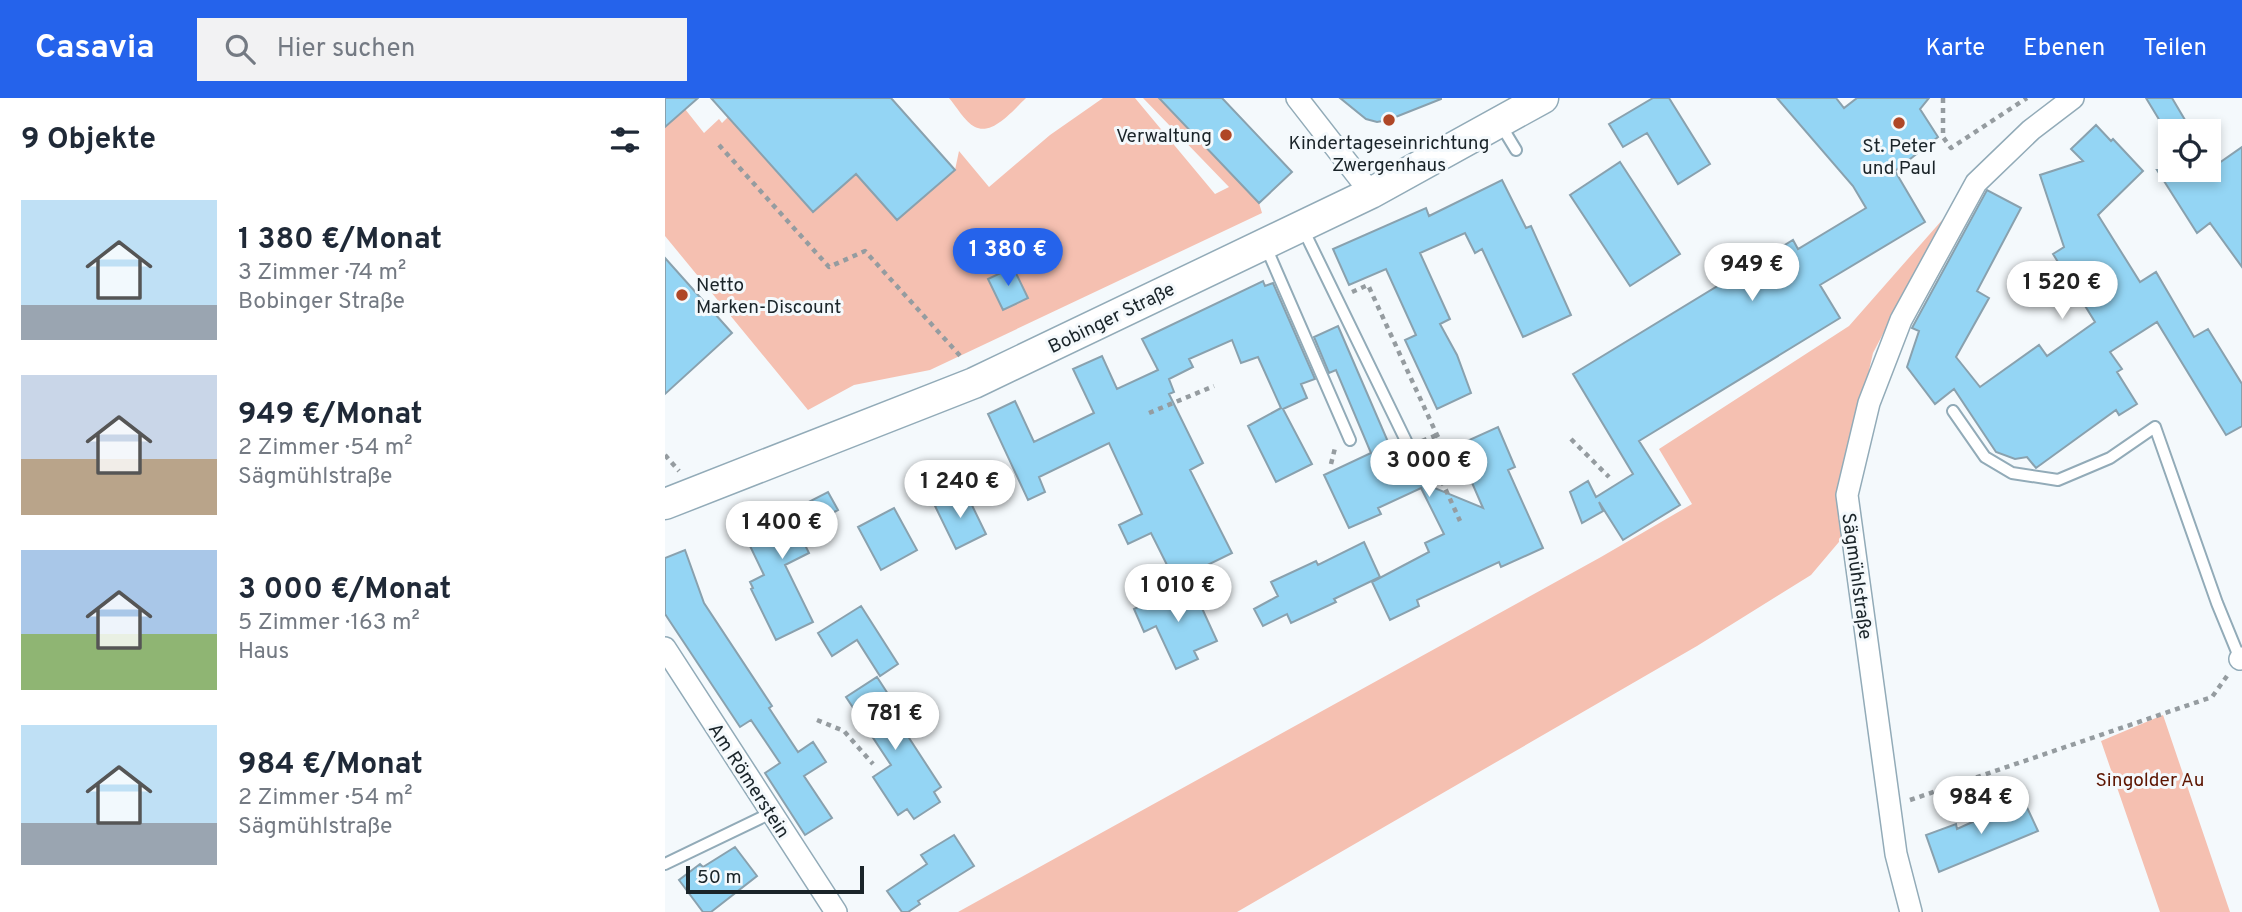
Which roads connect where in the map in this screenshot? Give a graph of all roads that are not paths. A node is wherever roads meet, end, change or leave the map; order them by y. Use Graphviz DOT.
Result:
graph roads {
  1 [pos="1297,98"];
  2 [pos="1543,98"];
  3 [pos="2073,98"];
  4 [pos="1499,122"];
  5 [pos="1516,150"];
  6 [pos="1371,193"];
  7 [pos="1302,226"];
  8 [pos="1264,244"];
  9 [pos="1953,411"];
  10 [pos="1350,440"];
  11 [pos="1409,447"];
  12 [pos="665,504"];
  13 [pos="665,648"];
  14 [pos="2241,658"];
  15 [pos="771,813"];
  16 [pos="665,864"];
  17 [pos="836,912"];
  18 [pos="1911,912"];
  1 -- 6 [label="street"];
  2 -- 4 [label="main road, Bobinger Straße"];
  3 -- 18 [label="street, Sägmühlstraße"];
  4 -- 5 [label="lane"];
  4 -- 6 [label="main road, Bobinger Straße"];
  6 -- 7 [label="main road, Bobinger Straße"];
  7 -- 8 [label="main road, Bobinger Straße"];
  7 -- 11 [label="lane"];
  8 -- 10 [label="lane"];
  8 -- 12 [label="main road, Bobinger Straße"];
  9 -- 14 [label="lane"];
  13 -- 15 [label="street, Am Römerstein"];
  15 -- 16 [label="lane"];
  15 -- 17 [label="street, Am Römerstein"];
}
